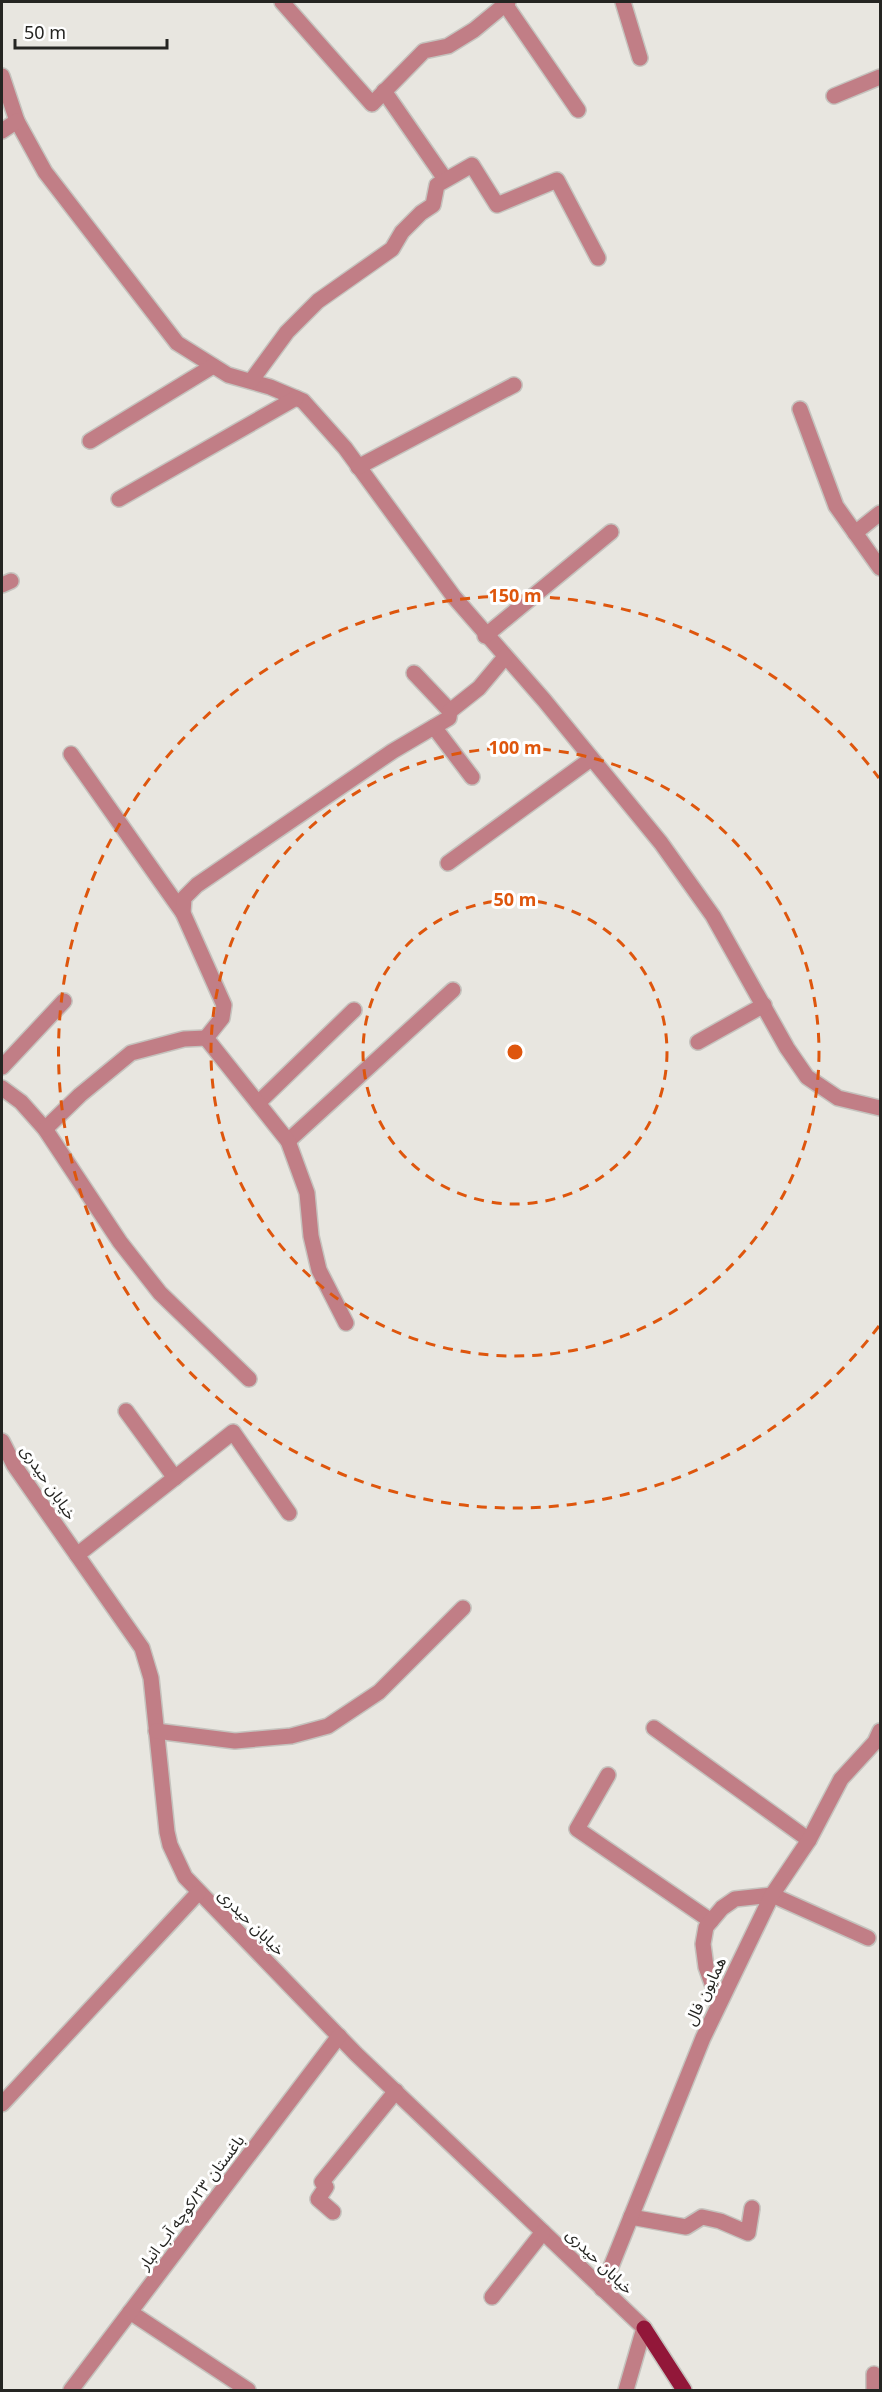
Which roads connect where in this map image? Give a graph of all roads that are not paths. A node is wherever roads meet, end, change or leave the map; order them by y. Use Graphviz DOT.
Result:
graph roads {
  1 [pos="282,2"];
  2 [pos="623,2"];
  3 [pos="507,3"];
  4 [pos="640,58"];
  5 [pos="2,76"];
  6 [pos="880,77"];
  7 [pos="384,91"];
  8 [pos="834,96"];
  9 [pos="578,110"];
  10 [pos="17,121"];
  11 [pos="2,131"];
  12 [pos="445,179"];
  13 [pos="598,258"];
  14 [pos="213,366"];
  15 [pos="251,381"];
  16 [pos="514,385"];
  17 [pos="296,398"];
  18 [pos="800,409"];
  19 [pos="90,441"];
  20 [pos="358,467"];
  21 [pos="119,499"];
  22 [pos="880,513"];
  23 [pos="611,532"];
  24 [pos="855,533"];
  25 [pos="880,568"];
  26 [pos="485,636"];
  27 [pos="505,657"];
  28 [pos="414,673"];
  29 [pos="450,711"];
  30 [pos="434,727"];
  31 [pos="70,753"];
  32 [pos="591,759"];
  33 [pos="472,777"];
  34 [pos="448,863"];
  35 [pos="183,913"];
  36 [pos="453,990"];
  37 [pos="63,1001"];
  38 [pos="764,1005"];
  39 [pos="354,1010"];
  40 [pos="206,1038"];
  41 [pos="698,1042"];
  42 [pos="2,1067"];
  43 [pos="2,1088"];
  44 [pos="258,1103"];
  45 [pos="880,1108"];
  46 [pos="45,1129"];
  47 [pos="288,1141"];
  48 [pos="346,1323"];
  49 [pos="249,1379"];
  50 [pos="126,1410"];
  51 [pos="3,1446"];
  52 [pos="175,1478"];
  53 [pos="289,1513"];
  54 [pos="77,1555"];
  55 [pos="463,1608"];
  56 [pos="654,1728"];
  57 [pos="156,1731"];
  58 [pos="879,1739"];
  59 [pos="608,1775"];
  60 [pos="809,1840"];
  61 [pos="198,1893"];
  62 [pos="772,1895"];
  63 [pos="711,1921"];
  64 [pos="868,1938"];
  65 [pos="719,2003"];
  66 [pos="339,2036"];
  67 [pos="396,2091"];
  68 [pos="2,2104"];
  69 [pos="752,2208"];
  70 [pos="333,2212"];
  71 [pos="631,2217"];
  72 [pos="543,2232"];
  73 [pos="602,2289"];
  74 [pos="492,2297"];
  75 [pos="130,2312"];
  76 [pos="644,2328"];
  77 [pos="874,2374"];
  78 [pos="71,2391"];
  79 [pos="248,2391"];
  80 [pos="626,2391"];
  81 [pos="684,2391"];
  82 [pos="874,2391"];
  1 -- 7 [label="street"];
  2 -- 4 [label="street"];
  3 -- 7 [label="street"];
  3 -- 9 [label="street"];
  5 -- 10 [label="street"];
  6 -- 8 [label="street"];
  7 -- 12 [label="street"];
  10 -- 11 [label="street"];
  10 -- 14 [label="street"];
  12 -- 13 [label="street"];
  12 -- 15 [label="street"];
  14 -- 15 [label="street"];
  14 -- 19 [label="street"];
  15 -- 17 [label="street"];
  16 -- 20 [label="street"];
  17 -- 20 [label="street"];
  17 -- 21 [label="street"];
  18 -- 24 [label="street"];
  20 -- 26 [label="street"];
  22 -- 24 [label="street"];
  23 -- 26 [label="street"];
  24 -- 25 [label="street"];
  26 -- 27 [label="street"];
  27 -- 29 [label="street"];
  27 -- 32 [label="street"];
  28 -- 29 [label="street"];
  29 -- 30 [label="street"];
  30 -- 33 [label="street"];
  30 -- 35 [label="street"];
  31 -- 35 [label="street"];
  32 -- 34 [label="street"];
  32 -- 38 [label="street"];
  35 -- 40 [label="street"];
  36 -- 47 [label="street"];
  37 -- 42 [label="street"];
  38 -- 41 [label="street"];
  38 -- 45 [label="street"];
  39 -- 44 [label="street"];
  40 -- 44 [label="street"];
  40 -- 46 [label="street"];
  43 -- 46 [label="street"];
  44 -- 47 [label="street"];
  46 -- 49 [label="street"];
  47 -- 48 [label="street"];
  50 -- 52 [label="street"];
  51 -- 54 [label="street, خیابان حیدری"];
  52 -- 53 [label="street"];
  52 -- 54 [label="street"];
  54 -- 57 [label="street, خیابان حیدری"];
  55 -- 57 [label="street"];
  56 -- 60 [label="street"];
  57 -- 61 [label="street, خیابان حیدری"];
  58 -- 60 [label="street, همایون فال"];
  59 -- 63 [label="street"];
  60 -- 62 [label="street, همایون فال"];
  61 -- 66 [label="street, خیابان حیدری"];
  61 -- 68 [label="street"];
  62 -- 63 [label="street"];
  62 -- 64 [label="street"];
  62 -- 65 [label="street, همایون فال"];
  63 -- 65 [label="street"];
  65 -- 71 [label="street, همایون فال"];
  66 -- 67 [label="street, خیابان حیدری"];
  66 -- 75 [label="street, باغستان ۲۳/کوچه آب انبار"];
  67 -- 70 [label="street"];
  67 -- 72 [label="street, خیابان حیدری"];
  69 -- 71 [label="street"];
  71 -- 73 [label="street, همایون فال"];
  72 -- 73 [label="street, خیابان حیدری"];
  72 -- 74 [label="street"];
  73 -- 76 [label="street, خیابان حیدری"];
  75 -- 78 [label="street, باغستان ۲۳/کوچه آب انبار"];
  75 -- 79 [label="street"];
  76 -- 80 [label="street"];
  76 -- 81 [label="main road"];
  77 -- 82 [label="street"];
}
